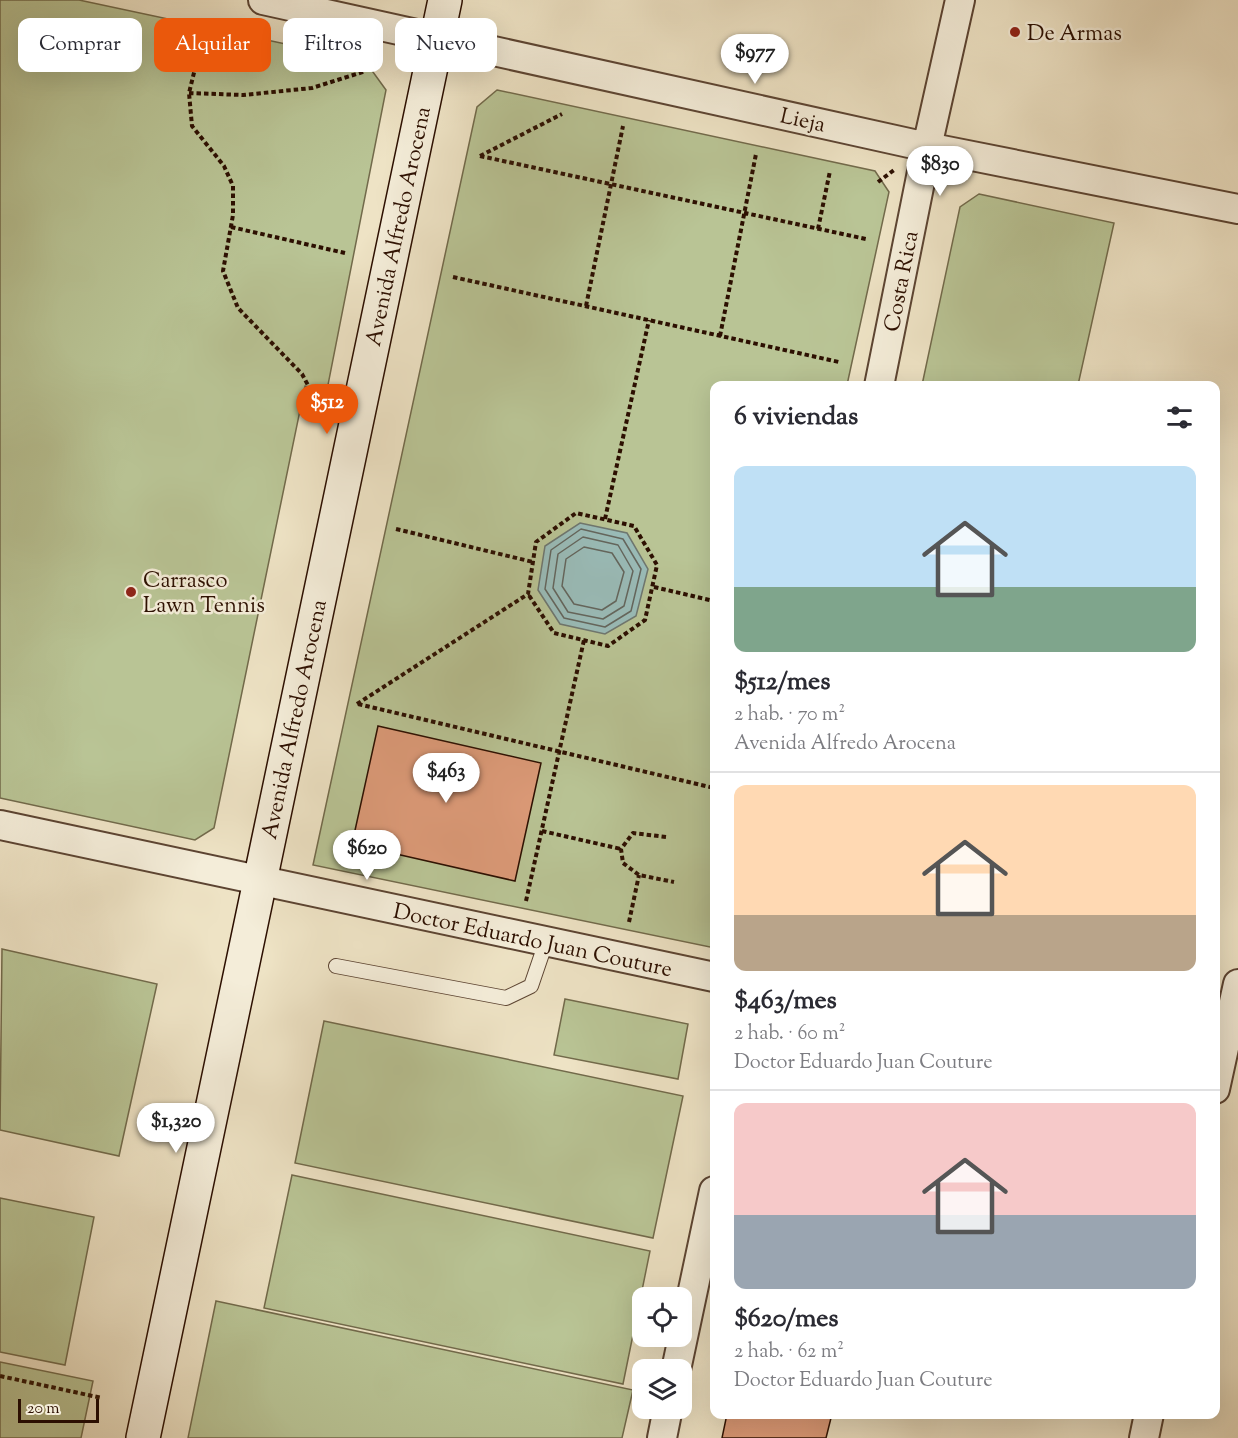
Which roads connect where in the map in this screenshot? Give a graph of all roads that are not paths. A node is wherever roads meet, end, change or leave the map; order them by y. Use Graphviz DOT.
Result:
graph roads {
  1 [pos="263,0"];
  2 [pos="445,0"];
  3 [pos="960,0"];
  4 [pos="441,18"];
  5 [pos="395,29"];
  6 [pos="497,51"];
  7 [pos="430,72"];
  8 [pos="927,147"];
  9 [pos="1238,209"];
  10 [pos="880,381"];
  11 [pos="0,825"];
  12 [pos="259,881"];
  13 [pos="546,942"];
  14 [pos="336,966"];
  15 [pos="710,976"];
  16 [pos="1238,984"];
  17 [pos="1220,1067"];
  18 [pos="1220,1091"];
  19 [pos="1238,1096"];
  20 [pos="710,1210"];
  21 [pos="678,1359"];
  22 [pos="666,1419"];
  23 [pos="1148,1419"];
  24 [pos="143,1438"];
  25 [pos="662,1438"];
  26 [pos="1144,1438"];
  1 -- 5 [label="street, Lieja"];
  2 -- 4 [label="street, Avenida Alfredo Arocena"];
  3 -- 8 [label="street, Costa Rica"];
  6 -- 8 [label="street, Lieja"];
  7 -- 12 [label="street, Avenida Alfredo Arocena"];
  8 -- 9 [label="street, Lieja"];
  8 -- 10 [label="street, Costa Rica"];
  11 -- 12 [label="street, Doctor Eduardo Juan Couture"];
  12 -- 13 [label="street, Doctor Eduardo Juan Couture"];
  12 -- 24 [label="street, Avenida Alfredo Arocena"];
  13 -- 14 [label="lane"];
  13 -- 15 [label="street, Doctor Eduardo Juan Couture"];
  16 -- 17 [label="street"];
  18 -- 19 [label="street"];
  20 -- 21 [label="street"];
  22 -- 25 [label="street"];
  23 -- 26 [label="street"];
}
